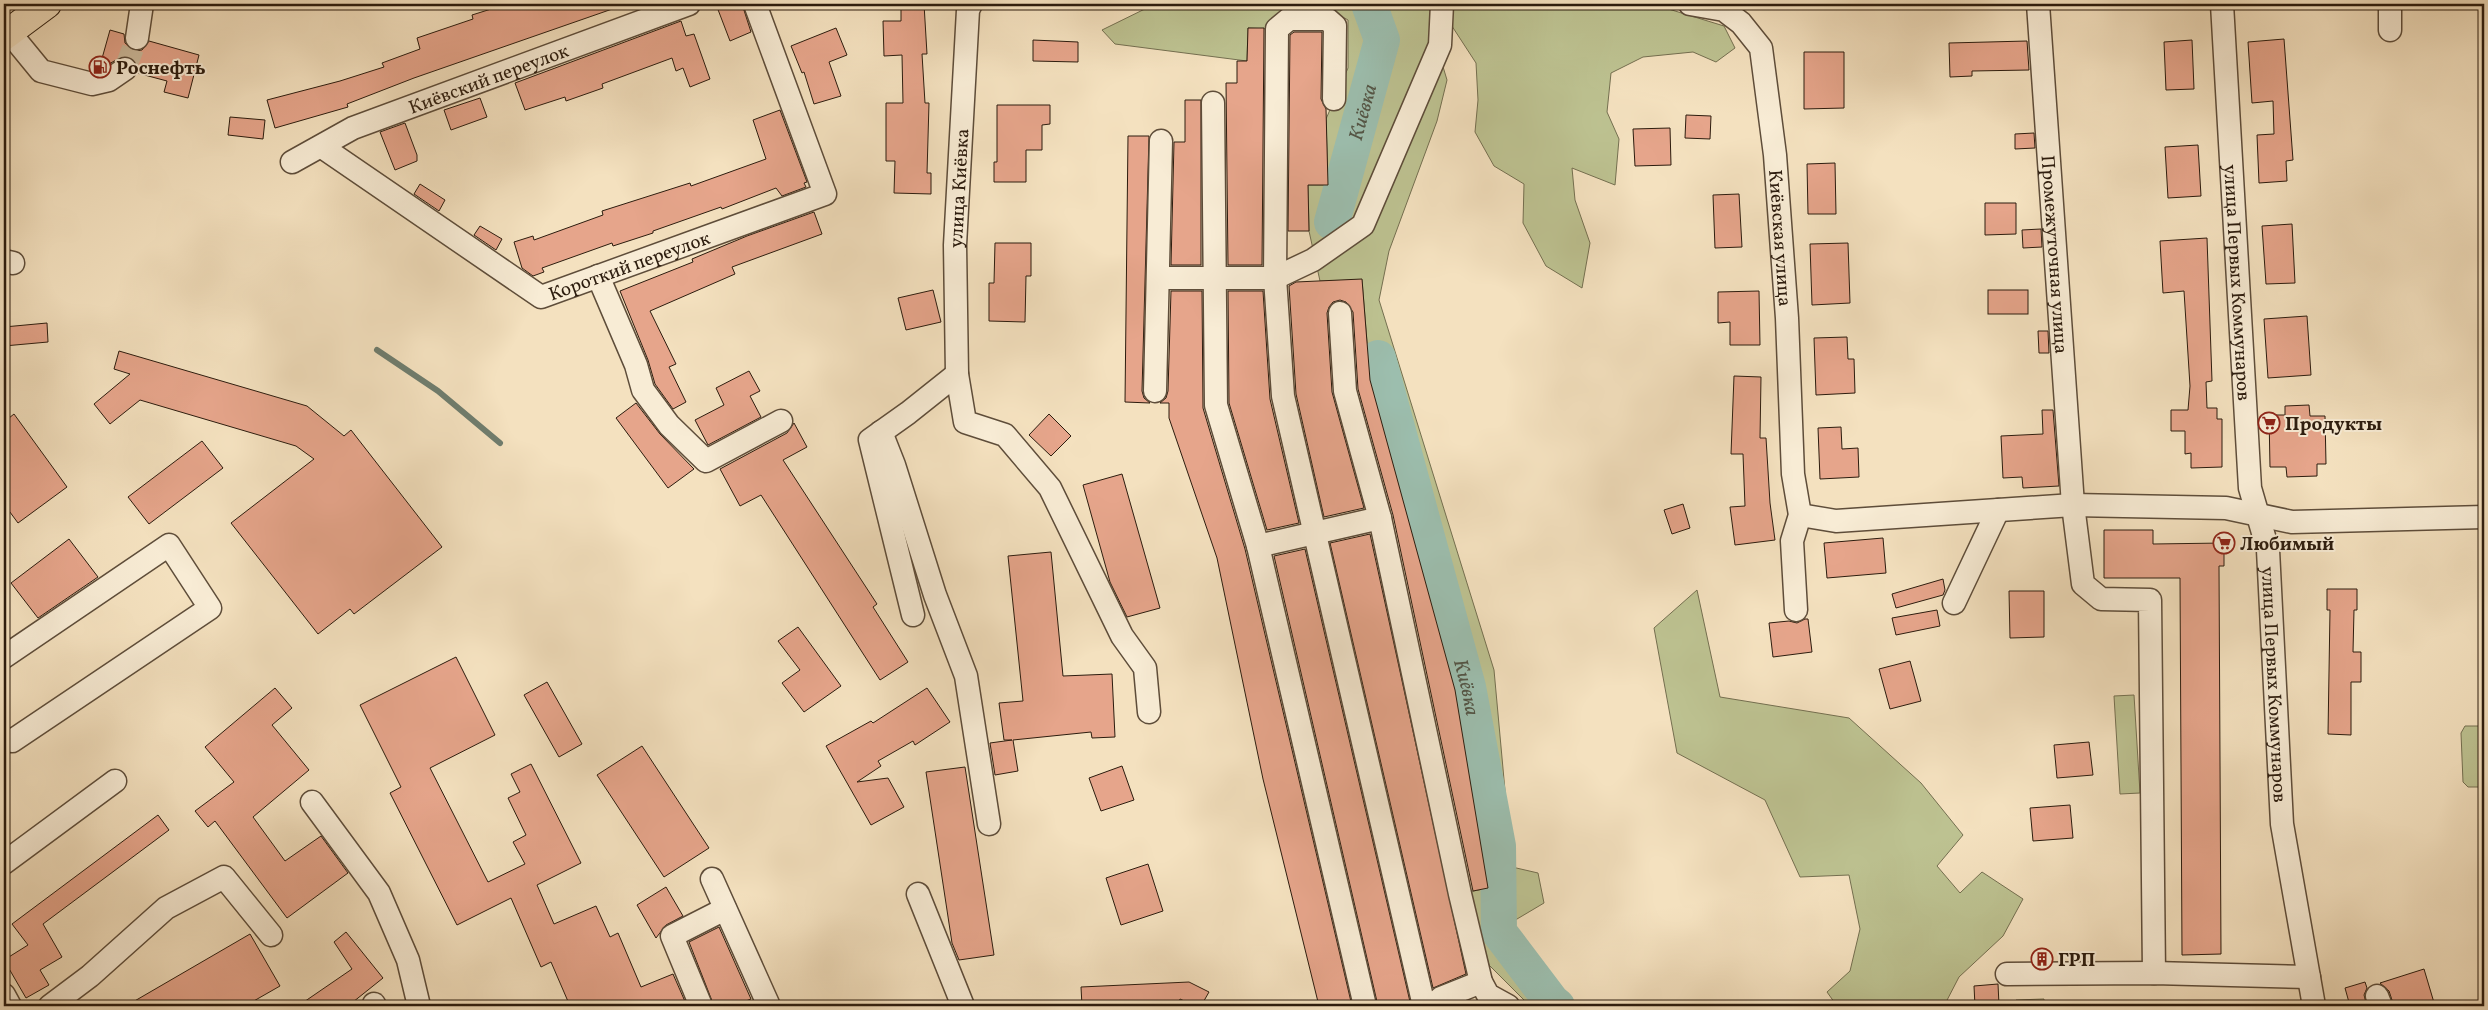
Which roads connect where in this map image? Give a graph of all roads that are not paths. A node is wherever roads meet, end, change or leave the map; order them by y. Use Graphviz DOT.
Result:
graph roads {
  1 [pos="48,4"];
  2 [pos="142,4"];
  3 [pos="690,4"];
  4 [pos="755,4"];
  5 [pos="970,4"];
  6 [pos="1442,4"];
  7 [pos="1690,4"];
  8 [pos="2038,4"];
  9 [pos="2222,4"];
  10 [pos="2390,4"];
  11 [pos="5,28"];
  12 [pos="2390,30"];
  13 [pos="136,38"];
  14 [pos="125,69"];
  15 [pos="1334,99"];
  16 [pos="1213,103"];
  17 [pos="1161,140"];
  18 [pos="322,147"];
  19 [pos="292,162"];
  20 [pos="598,276"];
  21 [pos="1158,278"];
  22 [pos="1275,278"];
  23 [pos="1215,279"];
  24 [pos="1340,314"];
  25 [pos="957,374"];
  26 [pos="1154,391"];
  27 [pos="781,421"];
  28 [pos="881,432"];
  29 [pos="2073,505"];
  30 [pos="1998,510"];
  31 [pos="2256,513"];
  32 [pos="1800,515"];
  33 [pos="2484,517"];
  34 [pos="1380,518"];
  35 [pos="1315,533"];
  36 [pos="1258,546"];
  37 [pos="1954,603"];
  38 [pos="1796,610"];
  39 [pos="913,615"];
  40 [pos="4,657"];
  41 [pos="1149,712"];
  42 [pos="4,738"];
  43 [pos="115,781"];
  44 [pos="312,802"];
  45 [pos="989,824"];
  46 [pos="4,863"];
  47 [pos="712,879"];
  48 [pos="918,894"];
  49 [pos="726,909"];
  50 [pos="271,935"];
  51 [pos="2154,973"];
  52 [pos="2007,974"];
  53 [pos="2309,977"];
  54 [pos="1481,982"];
  55 [pos="4,995"];
  56 [pos="10,1006"];
  57 [pos="50,1006"];
  58 [pos="419,1006"];
  59 [pos="701,1006"];
  60 [pos="769,1006"];
  61 [pos="963,1006"];
  62 [pos="1365,1006"];
  63 [pos="1424,1006"];
  64 [pos="1432,1006"];
  65 [pos="1508,1006"];
  66 [pos="2314,1006"];
  1 -- 11 [label="main road"];
  2 -- 13 [label="street"];
  3 -- 18 [label="street, Киёвский переулок"];
  4 -- 20 [label="street, Короткий переулок"];
  5 -- 25 [label="street, улица Киёвка"];
  6 -- 22 [label="street"];
  7 -- 32 [label="street, Киёвская улица"];
  8 -- 29 [label="street, Промежуточная улица"];
  9 -- 31 [label="street, улица Первых Коммунаров"];
  10 -- 12 [label="street"];
  11 -- 14 [label="street"];
  15 -- 22 [label="street"];
  16 -- 23 [label="street"];
  17 -- 21 [label="street"];
  18 -- 19 [label="street, Киёвский переулок"];
  18 -- 20 [label="street, Короткий переулок"];
  20 -- 27 [label="street"];
  21 -- 23 [label="street"];
  21 -- 26 [label="street"];
  22 -- 23 [label="street"];
  22 -- 35 [label="street"];
  23 -- 36 [label="street"];
  24 -- 34 [label="street"];
  25 -- 28 [label="street"];
  25 -- 41 [label="street, улица Киёвка"];
  28 -- 39 [label="street"];
  28 -- 45 [label="street"];
  29 -- 30 [label="street"];
  29 -- 31 [label="street"];
  29 -- 51 [label="street, Промежуточная улица"];
  30 -- 32 [label="street"];
  30 -- 37 [label="street"];
  31 -- 33 [label="street"];
  31 -- 53 [label="street, улица Первых Коммунаров"];
  32 -- 38 [label="street"];
  34 -- 35 [label="street"];
  34 -- 54 [label="street"];
  35 -- 36 [label="street"];
  35 -- 63 [label="street"];
  36 -- 62 [label="street"];
  40 -- 42 [label="street"];
  43 -- 46 [label="street"];
  44 -- 58 [label="street"];
  47 -- 49 [label="street"];
  48 -- 61 [label="street"];
  49 -- 59 [label="street"];
  49 -- 60 [label="street"];
  50 -- 57 [label="street"];
  51 -- 52 [label="street"];
  51 -- 53 [label="street"];
  53 -- 66 [label="street, улица Первых Коммунаров"];
  54 -- 64 [label="street"];
  54 -- 65 [label="street"];
  55 -- 56 [label="street"];
}
